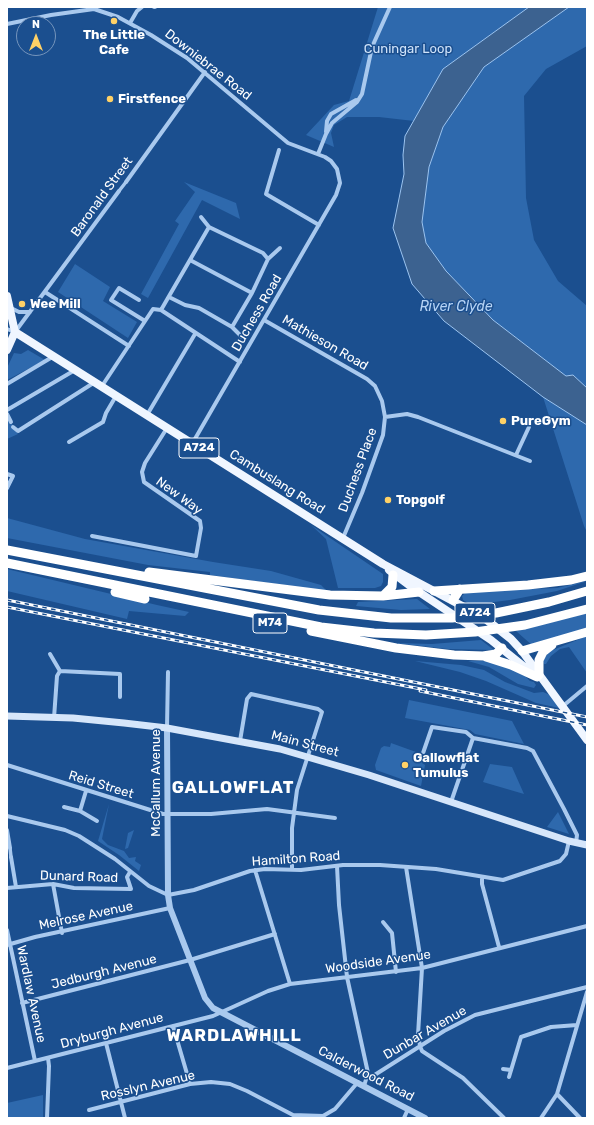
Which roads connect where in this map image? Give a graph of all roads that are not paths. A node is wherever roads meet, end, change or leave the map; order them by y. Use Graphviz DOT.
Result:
graph roads {
  1 [pos="142,7"];
  2 [pos="390,7"];
  3 [pos="97,8"];
  4 [pos="130,23"];
  5 [pos="7,24"];
  6 [pos="205,72"];
  7 [pos="279,150"];
  8 [pos="318,154"];
  9 [pos="126,182"];
  10 [pos="119,191"];
  11 [pos="337,191"];
  12 [pos="201,217"];
  13 [pos="319,224"];
  14 [pos="209,227"];
  15 [pos="280,248"];
  16 [pos="268,259"];
  17 [pos="190,260"];
  18 [pos="45,292"];
  19 [pos="252,293"];
  20 [pos="7,296"];
  21 [pos="169,297"];
  22 [pos="139,300"];
  23 [pos="9,306"];
  24 [pos="161,310"];
  25 [pos="30,312"];
  26 [pos="264,320"];
  27 [pos="145,321"];
  28 [pos="232,327"];
  29 [pos="7,329"];
  30 [pos="15,332"];
  31 [pos="195,334"];
  32 [pos="242,337"];
  33 [pos="129,346"];
  34 [pos="7,350"];
  35 [pos="54,356"];
  36 [pos="240,362"];
  37 [pos="76,370"];
  38 [pos="7,384"];
  39 [pos="99,384"];
  40 [pos="375,386"];
  41 [pos="116,395"];
  42 [pos="7,410"];
  43 [pos="7,414"];
  44 [pos="147,415"];
  45 [pos="385,417"];
  46 [pos="11,422"];
  47 [pos="13,427"];
  48 [pos="167,427"];
  49 [pos="529,428"];
  50 [pos="69,442"];
  51 [pos="192,444"];
  52 [pos="516,455"];
  53 [pos="530,461"];
  54 [pos="7,474"];
  55 [pos="7,488"];
  56 [pos="92,536"];
  57 [pos="343,538"];
  58 [pos="7,550"];
  59 [pos="7,563"];
  60 [pos="74,564"];
  61 [pos="383,564"];
  62 [pos="39,570"];
  63 [pos="394,575"];
  64 [pos="587,576"];
  65 [pos="460,589"];
  66 [pos="434,591"];
  67 [pos="587,591"];
  68 [pos="418,592"];
  69 [pos="383,596"];
  70 [pos="452,600"];
  71 [pos="587,609"];
  72 [pos="458,618"];
  73 [pos="496,627"];
  74 [pos="587,632"];
  75 [pos="557,642"];
  76 [pos="503,649"];
  77 [pos="522,651"];
  78 [pos="50,654"];
  79 [pos="484,656"];
  80 [pos="60,671"];
  81 [pos="168,672"];
  82 [pos="538,676"];
  83 [pos="587,686"];
  84 [pos="120,697"];
  85 [pos="562,707"];
  86 [pos="7,716"];
  87 [pos="54,718"];
  88 [pos="167,728"];
  89 [pos="473,738"];
  90 [pos="587,740"];
  91 [pos="240,741"];
  92 [pos="309,756"];
  93 [pos="422,756"];
  94 [pos="7,765"];
  95 [pos="86,791"];
  96 [pos="451,802"];
  97 [pos="64,807"];
  98 [pos="80,811"];
  99 [pos="294,812"];
  100 [pos="167,814"];
  101 [pos="7,816"];
  102 [pos="335,818"];
  103 [pos="97,821"];
  104 [pos="7,830"];
  105 [pos="569,841"];
  106 [pos="576,842"];
  107 [pos="587,844"];
  108 [pos="10,848"];
  109 [pos="11,856"];
  110 [pos="337,866"];
  111 [pos="406,867"];
  112 [pos="292,869"];
  113 [pos="255,870"];
  114 [pos="130,872"];
  115 [pos="482,878"];
  116 [pos="53,884"];
  117 [pos="16,886"];
  118 [pos="7,888"];
  119 [pos="168,895"];
  120 [pos="170,908"];
  121 [pos="384,922"];
  122 [pos="587,926"];
  123 [pos="7,930"];
  124 [pos="62,933"];
  125 [pos="275,934"];
  126 [pos="8,945"];
  127 [pos="499,947"];
  128 [pos="190,960"];
  129 [pos="422,968"];
  130 [pos="396,972"];
  131 [pos="347,977"];
  132 [pos="290,984"];
  133 [pos="587,987"];
  134 [pos="587,992"];
  135 [pos="22,1003"];
  136 [pos="222,1012"];
  137 [pos="577,1025"];
  138 [pos="173,1026"];
  139 [pos="106,1043"];
  140 [pos="420,1046"];
  141 [pos="48,1058"];
  142 [pos="36,1061"];
  143 [pos="7,1068"];
  144 [pos="503,1068"];
  145 [pos="511,1070"];
  146 [pos="368,1077"];
  147 [pos="508,1078"];
  148 [pos="358,1082"];
  149 [pos="190,1084"];
  150 [pos="364,1086"];
  151 [pos="557,1094"];
  152 [pos="121,1102"];
  153 [pos="408,1109"];
  154 [pos="89,1110"];
  155 [pos="47,1118"];
  156 [pos="125,1118"];
  157 [pos="404,1118"];
  158 [pos="425,1118"];
  159 [pos="504,1118"];
  160 [pos="541,1118"];
  161 [pos="580,1118"];
  1 -- 4 [label="street"];
  2 -- 8 [label="street"];
  3 -- 4 [label="street, Downiebrae Road"];
  3 -- 5 [label="street, Downiebrae Road"];
  4 -- 6 [label="street, Downiebrae Road"];
  6 -- 8 [label="street, Downiebrae Road"];
  6 -- 9 [label="street, Baronald Street"];
  7 -- 13 [label="street"];
  8 -- 11 [label="street, Downiebrae Road"];
  9 -- 10 [label="street, Baronald Street"];
  10 -- 18 [label="street, Baronald Street"];
  11 -- 13 [label="street, Duchess Road"];
  12 -- 14 [label="street"];
  13 -- 26 [label="street, Duchess Road"];
  14 -- 16 [label="street"];
  14 -- 17 [label="street"];
  15 -- 16 [label="street"];
  16 -- 19 [label="street"];
  17 -- 19 [label="street"];
  17 -- 21 [label="street"];
  18 -- 25 [label="street, Baronald Street"];
  18 -- 33 [label="street"];
  19 -- 28 [label="street"];
  20 -- 23 [label="main road"];
  21 -- 24 [label="street"];
  21 -- 28 [label="street"];
  22 -- 27 [label="street"];
  23 -- 25 [label="street"];
  23 -- 30 [label="main road"];
  24 -- 27 [label="street"];
  24 -- 31 [label="street"];
  25 -- 30 [label="street, Baronald Street"];
  26 -- 36 [label="street, Duchess Road"];
  26 -- 40 [label="street, Mathieson Road"];
  27 -- 33 [label="street"];
  28 -- 32 [label="street"];
  29 -- 30 [label="street"];
  30 -- 34 [label="main road"];
  30 -- 35 [label="main road, Cambuslang Road / A724"];
  31 -- 36 [label="street"];
  31 -- 44 [label="street"];
  33 -- 39 [label="street"];
  35 -- 37 [label="main road, Cambuslang Road / A724"];
  35 -- 38 [label="street"];
  36 -- 51 [label="street, Duchess Road"];
  37 -- 39 [label="main road, Cambuslang Road / A724"];
  37 -- 42 [label="street"];
  39 -- 41 [label="main road, Cambuslang Road / A724"];
  39 -- 47 [label="street"];
  40 -- 45 [label="street, Duchess Place"];
  41 -- 44 [label="main road, Cambuslang Road / A724"];
  41 -- 50 [label="street"];
  43 -- 46 [label="street"];
  44 -- 48 [label="main road, Cambuslang Road / A724"];
  45 -- 52 [label="street"];
  45 -- 57 [label="street, Duchess Place"];
  48 -- 51 [label="main road, Cambuslang Road / A724"];
  48 -- 56 [label="street, New Way"];
  49 -- 52 [label="street"];
  51 -- 57 [label="main road, Cambuslang Road / A724"];
  52 -- 53 [label="street"];
  54 -- 55 [label="street"];
  57 -- 61 [label="main road, Cambuslang Road / A724"];
  58 -- 60 [label="highway, M74"];
  59 -- 62 [label="highway, M74"];
  60 -- 67 [label="highway, M74"];
  60 -- 69 [label="highway, M74"];
  61 -- 63 [label="main road, Cambuslang Road / A724"];
  61 -- 66 [label="main road, Cambuslang Road / A724"];
  62 -- 71 [label="highway, M74"];
  62 -- 79 [label="highway, M74"];
  63 -- 68 [label="main road, Cambuslang Road / A724"];
  63 -- 69 [label="highway"];
  64 -- 65 [label="highway"];
  65 -- 66 [label="highway"];
  65 -- 70 [label="highway"];
  66 -- 68 [label="main road"];
  66 -- 70 [label="main road, Cambuslang Road / A724"];
  68 -- 69 [label="highway, M74"];
  68 -- 72 [label="main road, Cambuslang Road / A724"];
  70 -- 72 [label="main road"];
  70 -- 73 [label="main road, Cambuslang Road / A724"];
  72 -- 76 [label="main road, Cambuslang Road / A724"];
  73 -- 76 [label="main road"];
  73 -- 77 [label="main road, Cambuslang Road / A724"];
  74 -- 75 [label="highway"];
  75 -- 77 [label="highway"];
  75 -- 82 [label="highway"];
  76 -- 77 [label="main road"];
  76 -- 79 [label="highway, M74"];
  76 -- 82 [label="main road, Cambuslang Road / A724"];
  77 -- 82 [label="main road, Cambuslang Road / A724"];
  78 -- 80 [label="street"];
  79 -- 82 [label="highway, M74"];
  80 -- 84 [label="street"];
  80 -- 87 [label="street"];
  81 -- 88 [label="street, McCallum Avenue"];
  82 -- 85 [label="main road, Cambuslang Road / A724"];
  83 -- 85 [label="street"];
  85 -- 90 [label="main road, Cambuslang Road / A724"];
  86 -- 87 [label="main road, Main Street"];
  87 -- 88 [label="main road, Main Street"];
  88 -- 91 [label="main road, Main Street"];
  88 -- 100 [label="street, McCallum Avenue"];
  89 -- 93 [label="street"];
  89 -- 96 [label="street"];
  89 -- 106 [label="street"];
  91 -- 92 [label="main road, Main Street"];
  91 -- 92 [label="street"];
  92 -- 96 [label="main road, Main Street"];
  92 -- 99 [label="street"];
  94 -- 95 [label="street, Reid Street"];
  95 -- 98 [label="street"];
  95 -- 100 [label="street, Reid Street"];
  96 -- 105 [label="main road, Main Street"];
  97 -- 98 [label="street"];
  98 -- 103 [label="street"];
  99 -- 100 [label="street, Reid Street"];
  99 -- 102 [label="street, Reid Street"];
  99 -- 112 [label="street"];
  100 -- 119 [label="street, McCallum Avenue"];
  101 -- 114 [label="street"];
  104 -- 108 [label="street"];
  105 -- 106 [label="main road, Main Street"];
  105 -- 115 [label="street, Hamilton Road"];
  106 -- 107 [label="main road, Main Street"];
  108 -- 109 [label="street"];
  109 -- 117 [label="street"];
  110 -- 111 [label="street, Hamilton Road"];
  110 -- 112 [label="street, Hamilton Road"];
  110 -- 131 [label="street"];
  111 -- 115 [label="street, Hamilton Road"];
  111 -- 129 [label="street"];
  112 -- 113 [label="street, Hamilton Road"];
  113 -- 119 [label="street, Hamilton Road"];
  113 -- 125 [label="street"];
  114 -- 116 [label="street, Dunard Road"];
  114 -- 119 [label="street"];
  115 -- 127 [label="street"];
  116 -- 117 [label="street, Dunard Road"];
  116 -- 124 [label="street"];
  117 -- 118 [label="street, Dunard Road"];
  119 -- 120 [label="street, Calderwood Road"];
  120 -- 124 [label="street, Melrose Avenue"];
  120 -- 128 [label="street, Calderwood Road"];
  121 -- 130 [label="street"];
  122 -- 127 [label="street, Woodside Avenue"];
  123 -- 126 [label="street, Wardlaw Avenue"];
  124 -- 126 [label="street, Melrose Avenue"];
  125 -- 128 [label="street, Jedburgh Avenue"];
  125 -- 132 [label="street"];
  126 -- 135 [label="street, Wardlaw Avenue"];
  127 -- 129 [label="street, Woodside Avenue"];
  128 -- 135 [label="street, Jedburgh Avenue"];
  128 -- 136 [label="street, Calderwood Road"];
  129 -- 130 [label="street, Woodside Avenue"];
  129 -- 140 [label="street"];
  130 -- 131 [label="street, Woodside Avenue"];
  131 -- 132 [label="street, Woodside Avenue"];
  131 -- 146 [label="street"];
  132 -- 136 [label="street, Woodside Avenue"];
  133 -- 140 [label="street, Dunbar Avenue"];
  134 -- 137 [label="street"];
  135 -- 142 [label="street, Wardlaw Avenue"];
  136 -- 138 [label="street, Dryburgh Avenue"];
  136 -- 148 [label="street, Calderwood Road"];
  137 -- 145 [label="street"];
  137 -- 151 [label="street"];
  138 -- 139 [label="street, Dryburgh Avenue"];
  138 -- 149 [label="street"];
  139 -- 141 [label="street, Dryburgh Avenue"];
  139 -- 152 [label="street"];
  140 -- 146 [label="street, Dunbar Avenue"];
  140 -- 159 [label="street"];
  141 -- 142 [label="street, Dryburgh Avenue"];
  141 -- 155 [label="street"];
  142 -- 143 [label="street, Dryburgh Avenue"];
  144 -- 145 [label="street"];
  145 -- 147 [label="street"];
  146 -- 150 [label="street"];
  148 -- 149 [label="street, Rosslyn Avenue"];
  148 -- 150 [label="street, Calderwood Road"];
  149 -- 152 [label="street, Rosslyn Avenue"];
  150 -- 153 [label="street, Calderwood Road"];
  151 -- 160 [label="street"];
  151 -- 161 [label="street"];
  152 -- 154 [label="street, Rosslyn Avenue"];
  152 -- 156 [label="street"];
  153 -- 157 [label="street"];
  153 -- 158 [label="street, Calderwood Road"];
}
